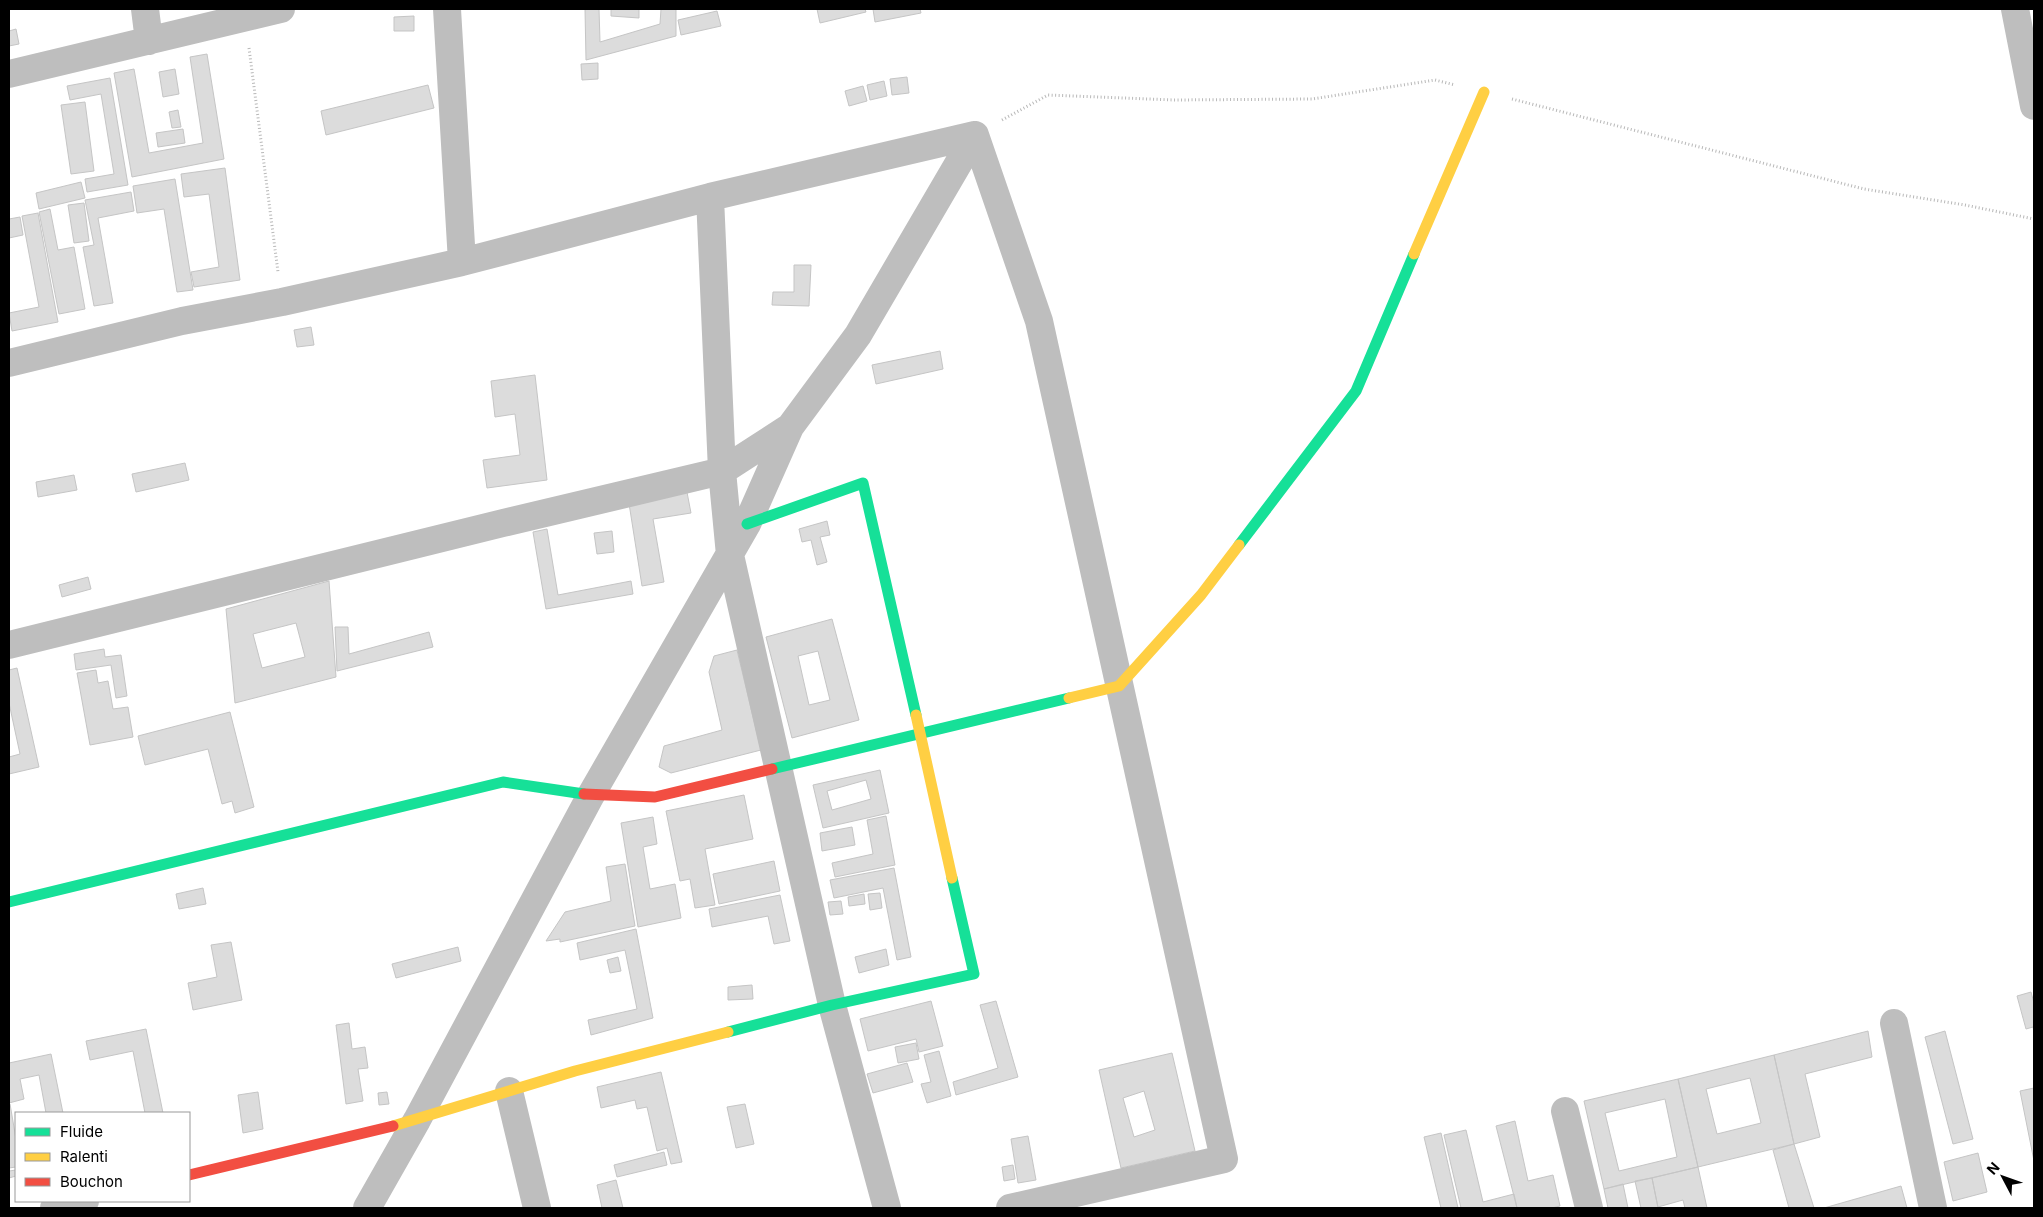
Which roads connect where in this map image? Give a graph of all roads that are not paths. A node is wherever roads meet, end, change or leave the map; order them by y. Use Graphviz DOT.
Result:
graph roads {
  1 [pos="145,9"];
  2 [pos="281,9"];
  3 [pos="447,9"];
  4 [pos="2015,9"];
  5 [pos="149,40"];
  6 [pos="9,74"];
  7 [pos="1484,92"];
  8 [pos="2034,106"];
  9 [pos="975,135"];
  10 [pos="710,197"];
  11 [pos="462,262"];
  12 [pos="9,363"];
  13 [pos="790,427"];
  14 [pos="722,472"];
  15 [pos="747,524"];
  16 [pos="730,555"];
  17 [pos="9,645"];
  18 [pos="1119,686"];
  19 [pos="919,734"];
  20 [pos="778,768"];
  21 [pos="591,795"];
  22 [pos="9,902"];
  23 [pos="832,1005"];
  24 [pos="1894,1023"];
  25 [pos="509,1091"];
  26 [pos="1565,1111"];
  27 [pos="417,1120"];
  28 [pos="190,1176"];
  29 [pos="81,1202"];
  30 [pos="54,1208"];
  31 [pos="366,1208"];
  32 [pos="536,1208"];
  33 [pos="887,1208"];
  34 [pos="1010,1208"];
  35 [pos="1589,1208"];
  36 [pos="1933,1208"];
  1 -- 5 [label="street"];
  2 -- 5 [label="street"];
  3 -- 11 [label="street"];
  4 -- 8 [label="street"];
  5 -- 6 [label="street"];
  7 -- 18 [label="street"];
  9 -- 10 [label="street"];
  9 -- 13 [label="street"];
  9 -- 18 [label="street"];
  10 -- 11 [label="street"];
  10 -- 14 [label="street"];
  11 -- 12 [label="street"];
  13 -- 14 [label="street"];
  13 -- 15 [label="street"];
  14 -- 16 [label="street"];
  14 -- 17 [label="street"];
  15 -- 16 [label="street"];
  15 -- 19 [label="street"];
  16 -- 20 [label="street"];
  16 -- 21 [label="street"];
  18 -- 19 [label="street"];
  18 -- 34 [label="street"];
  19 -- 20 [label="street"];
  19 -- 23 [label="street"];
  20 -- 21 [label="street"];
  20 -- 23 [label="street"];
  21 -- 22 [label="street"];
  21 -- 27 [label="street"];
  23 -- 25 [label="street"];
  23 -- 33 [label="street"];
  24 -- 36 [label="street"];
  25 -- 27 [label="street"];
  25 -- 32 [label="street"];
  26 -- 35 [label="street"];
  27 -- 28 [label="street"];
  27 -- 31 [label="street"];
  29 -- 30 [label="street"];
}
